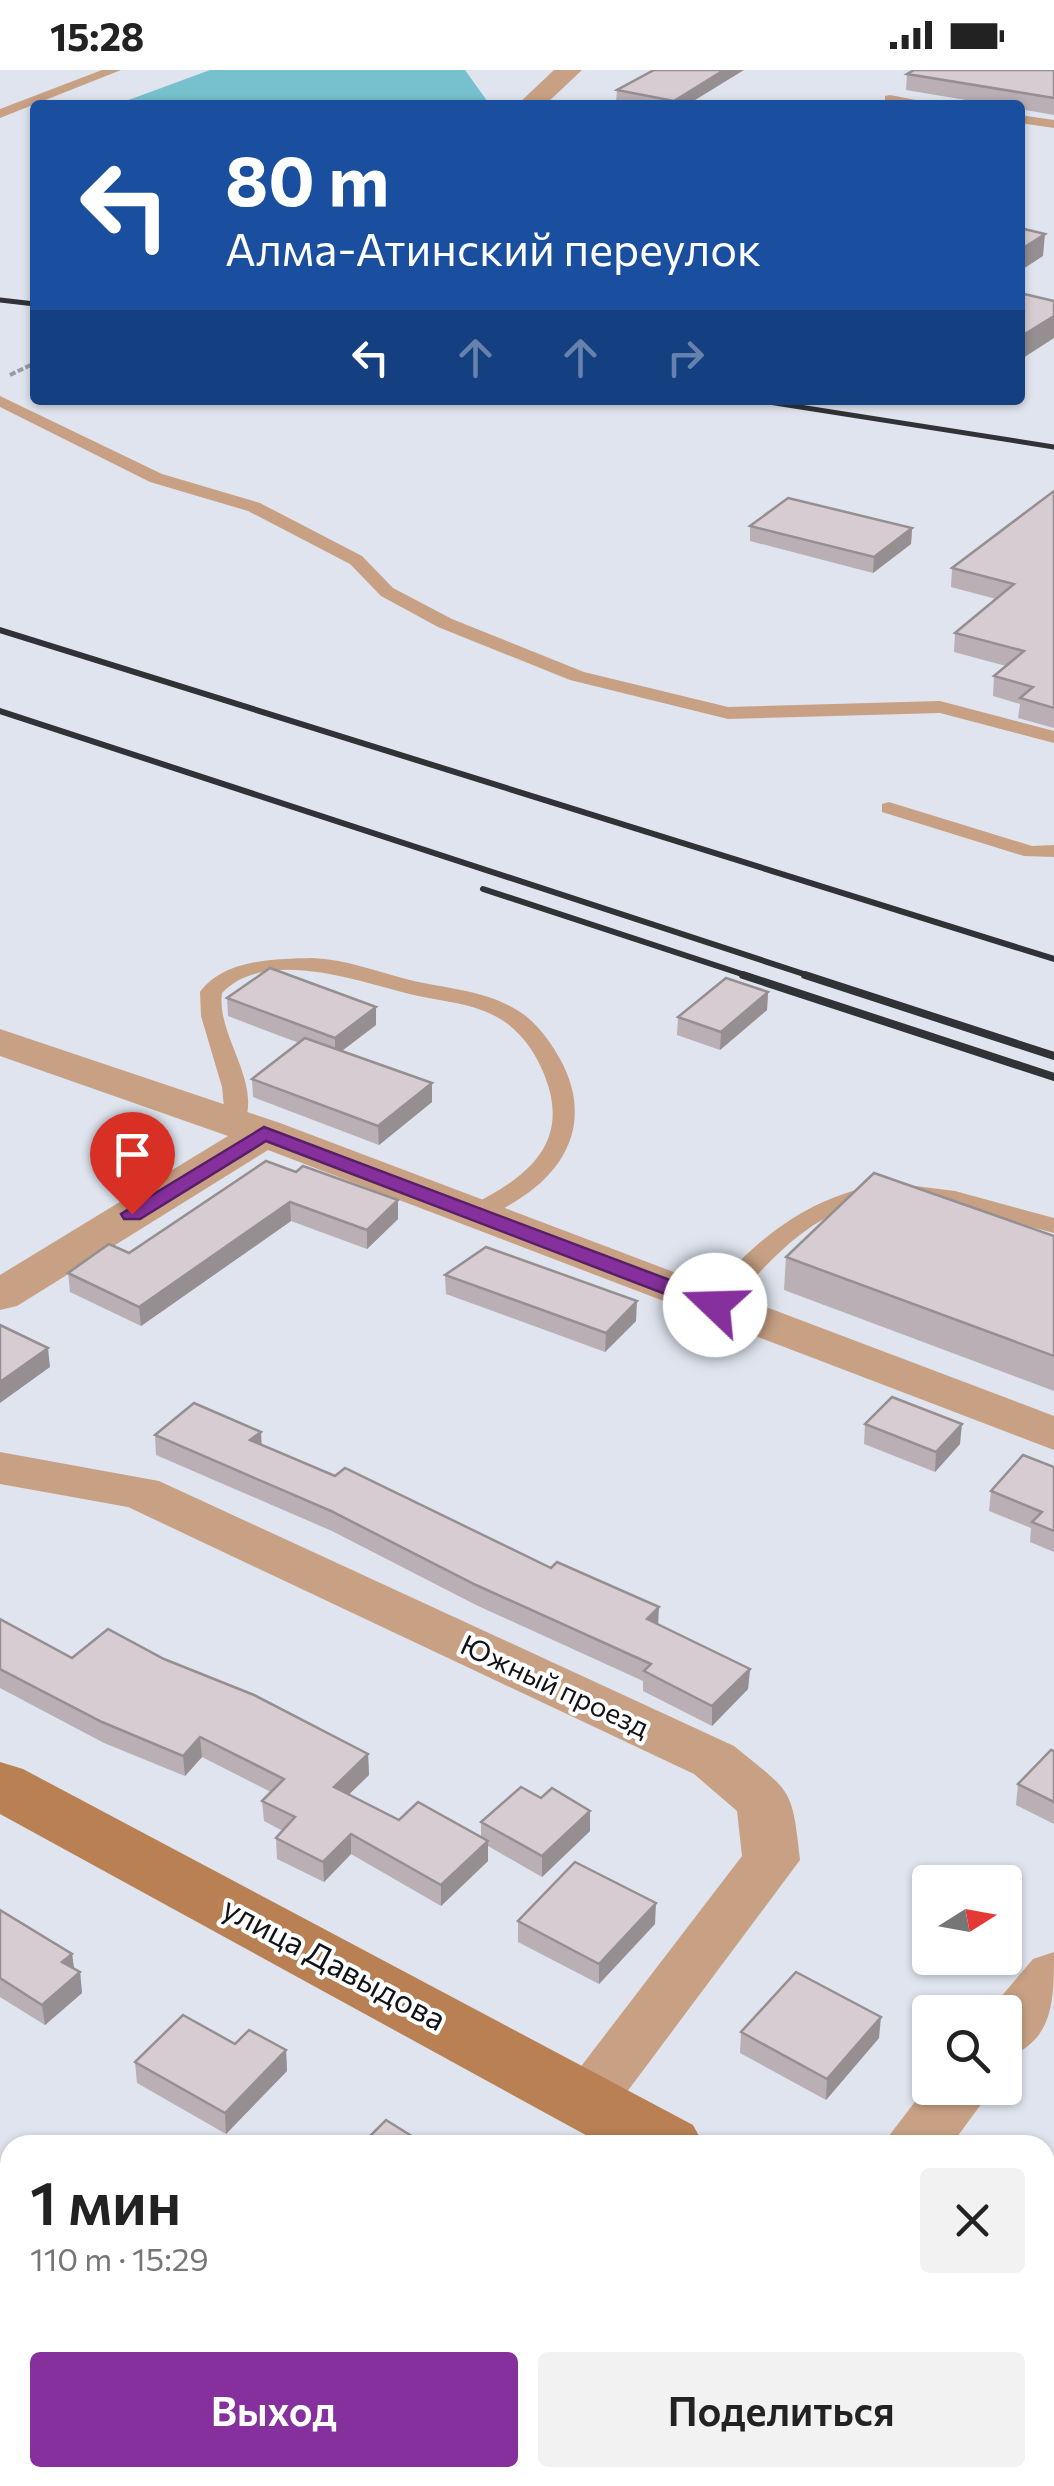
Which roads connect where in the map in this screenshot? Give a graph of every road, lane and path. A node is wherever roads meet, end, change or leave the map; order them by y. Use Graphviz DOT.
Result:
graph roads {
  1 [pos="114,70"];
  2 [pos="569,70"];
  3 [pos="890,99"];
  4 [pos="36,100"];
  5 [pos="536,100"];
  6 [pos="897,100"];
  7 [pos="30,102"];
  8 [pos="0,114"];
  9 [pos="1025,119"];
  10 [pos="1054,124"];
  11 [pos="30,366"];
  12 [pos="7,378"];
  13 [pos="0,400"];
  14 [pos="1054,738"];
  15 [pos="890,808"];
  16 [pos="1054,851"];
  17 [pos="0,1042"];
  18 [pos="249,1128"];
  19 [pos="474,1213"];
  20 [pos="1054,1226"];
  21 [pos="0,1296"];
  22 [pos="715,1305"];
  23 [pos="1054,1434"];
  24 [pos="0,1468"];
  25 [pos="0,1785"];
  26 [pos="1054,1976"];
  27 [pos="1022,2015"];
  28 [pos="587,2100"];
  29 [pos="948,2105"];
  30 [pos="650,2135"];
  31 [pos="922,2135"];
  1 -- 4 [label="lane"];
  2 -- 5 [label="street"];
  3 -- 6 [label="lane"];
  7 -- 8 [label="lane"];
  9 -- 10 [label="lane"];
  11 -- 12 [label="path"];
  13 -- 14 [label="lane"];
  15 -- 16 [label="lane"];
  17 -- 18 [label="street"];
  18 -- 19 [label="street"];
  18 -- 19 [label="lane"];
  18 -- 21 [label="street"];
  19 -- 22 [label="street"];
  20 -- 22 [label="lane"];
  22 -- 23 [label="street"];
  24 -- 28 [label="street, Южный проезд"];
  25 -- 28 [label="main road, улица Давыдова"];
  26 -- 27 [label="street"];
  28 -- 30 [label="main road, улица Давыдова"];
  29 -- 31 [label="street"];
}
